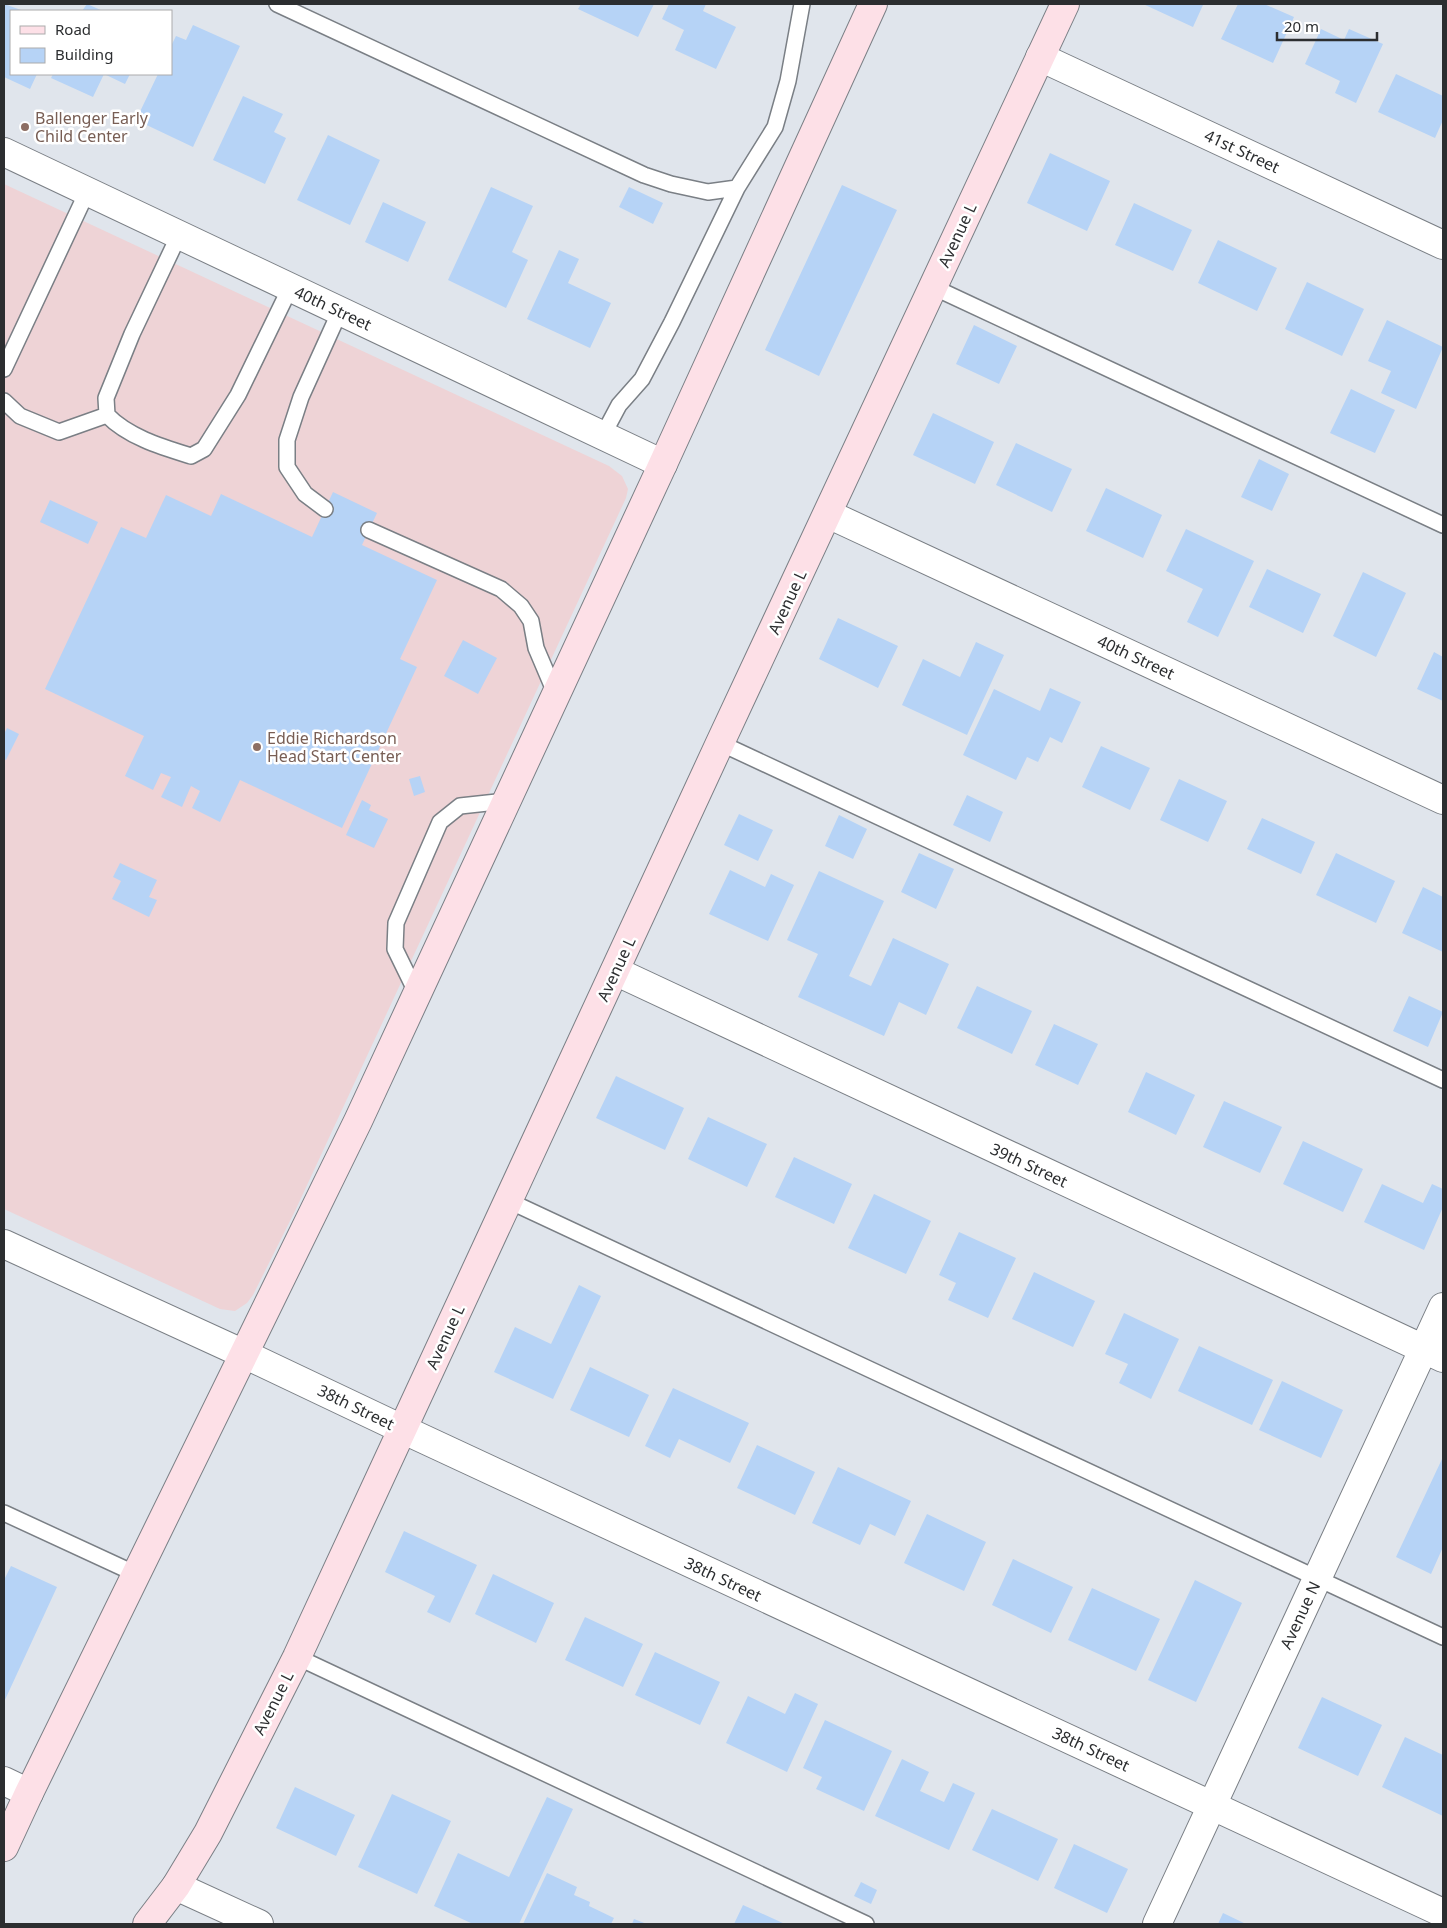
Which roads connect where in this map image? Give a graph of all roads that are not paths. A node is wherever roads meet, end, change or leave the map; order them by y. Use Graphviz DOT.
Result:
graph roads {
  1 [pos="277,4"];
  2 [pos="802,4"];
  3 [pos="872,4"];
  4 [pos="1065,4"];
  5 [pos="1040,57"];
  6 [pos="4,152"];
  7 [pos="737,188"];
  8 [pos="87,192"];
  9 [pos="179,235"];
  10 [pos="1443,244"];
  11 [pos="933,287"];
  12 [pos="290,288"];
  13 [pos="340,311"];
  14 [pos="4,370"];
  15 [pos="4,401"];
  16 [pos="107,415"];
  17 [pos="603,435"];
  18 [pos="663,464"];
  19 [pos="325,510"];
  20 [pos="828,514"];
  21 [pos="1443,525"];
  22 [pos="369,530"];
  23 [pos="556,695"];
  24 [pos="720,743"];
  25 [pos="1443,800"];
  26 [pos="506,801"];
  27 [pos="615,971"];
  28 [pos="417,994"];
  29 [pos="1443,1080"];
  30 [pos="508,1201"];
  31 [pos="4,1244"];
  32 [pos="1443,1307"];
  33 [pos="244,1354"];
  34 [pos="1434,1354"];
  35 [pos="402,1429"];
  36 [pos="4,1513"];
  37 [pos="136,1574"];
  38 [pos="1317,1578"];
  39 [pos="1443,1637"];
  40 [pos="297,1658"];
  41 [pos="4,1781"];
  42 [pos="29,1793"];
  43 [pos="1212,1806"];
  44 [pos="4,1847"];
  45 [pos="176,1886"];
  46 [pos="1443,1913"];
  47 [pos="147,1924"];
  48 [pos="259,1924"];
  49 [pos="866,1924"];
  50 [pos="1157,1924"];
  1 -- 7 [label="lane"];
  2 -- 7 [label="lane"];
  3 -- 18 [label="street"];
  4 -- 5 [label="street, Avenue L"];
  5 -- 10 [label="street, 41st Street"];
  5 -- 11 [label="street, Avenue L"];
  6 -- 8 [label="street, 40th Street"];
  7 -- 17 [label="lane"];
  8 -- 9 [label="street, 40th Street"];
  8 -- 14 [label="lane"];
  9 -- 12 [label="street, 40th Street"];
  9 -- 16 [label="lane"];
  11 -- 20 [label="street, Avenue L"];
  11 -- 21 [label="lane"];
  12 -- 13 [label="street, 40th Street"];
  12 -- 16 [label="lane"];
  13 -- 17 [label="street, 40th Street"];
  13 -- 19 [label="lane"];
  15 -- 16 [label="lane"];
  17 -- 18 [label="street, 40th Street"];
  18 -- 23 [label="street"];
  20 -- 24 [label="street, Avenue L"];
  20 -- 25 [label="street, 40th Street"];
  22 -- 23 [label="lane"];
  23 -- 26 [label="street"];
  24 -- 27 [label="street, Avenue L"];
  24 -- 29 [label="lane"];
  26 -- 28 [label="street"];
  26 -- 28 [label="lane"];
  27 -- 30 [label="street, Avenue L"];
  27 -- 34 [label="street, 39th Street"];
  28 -- 33 [label="street"];
  30 -- 35 [label="street, Avenue L"];
  30 -- 38 [label="lane"];
  31 -- 33 [label="street, 38th Street"];
  32 -- 34 [label="street, Avenue N"];
  33 -- 35 [label="street, 38th Street"];
  33 -- 37 [label="street"];
  34 -- 38 [label="street, Avenue N"];
  35 -- 40 [label="street, Avenue L"];
  35 -- 43 [label="street, 38th Street"];
  36 -- 37 [label="lane"];
  37 -- 42 [label="street"];
  38 -- 39 [label="lane"];
  38 -- 43 [label="street, Avenue N"];
  40 -- 45 [label="street, Avenue L"];
  40 -- 49 [label="lane"];
  41 -- 42 [label="street"];
  42 -- 44 [label="street"];
  43 -- 46 [label="street, 38th Street"];
  43 -- 50 [label="street, Avenue N"];
  45 -- 47 [label="street, Avenue L"];
  45 -- 48 [label="street"];
}
